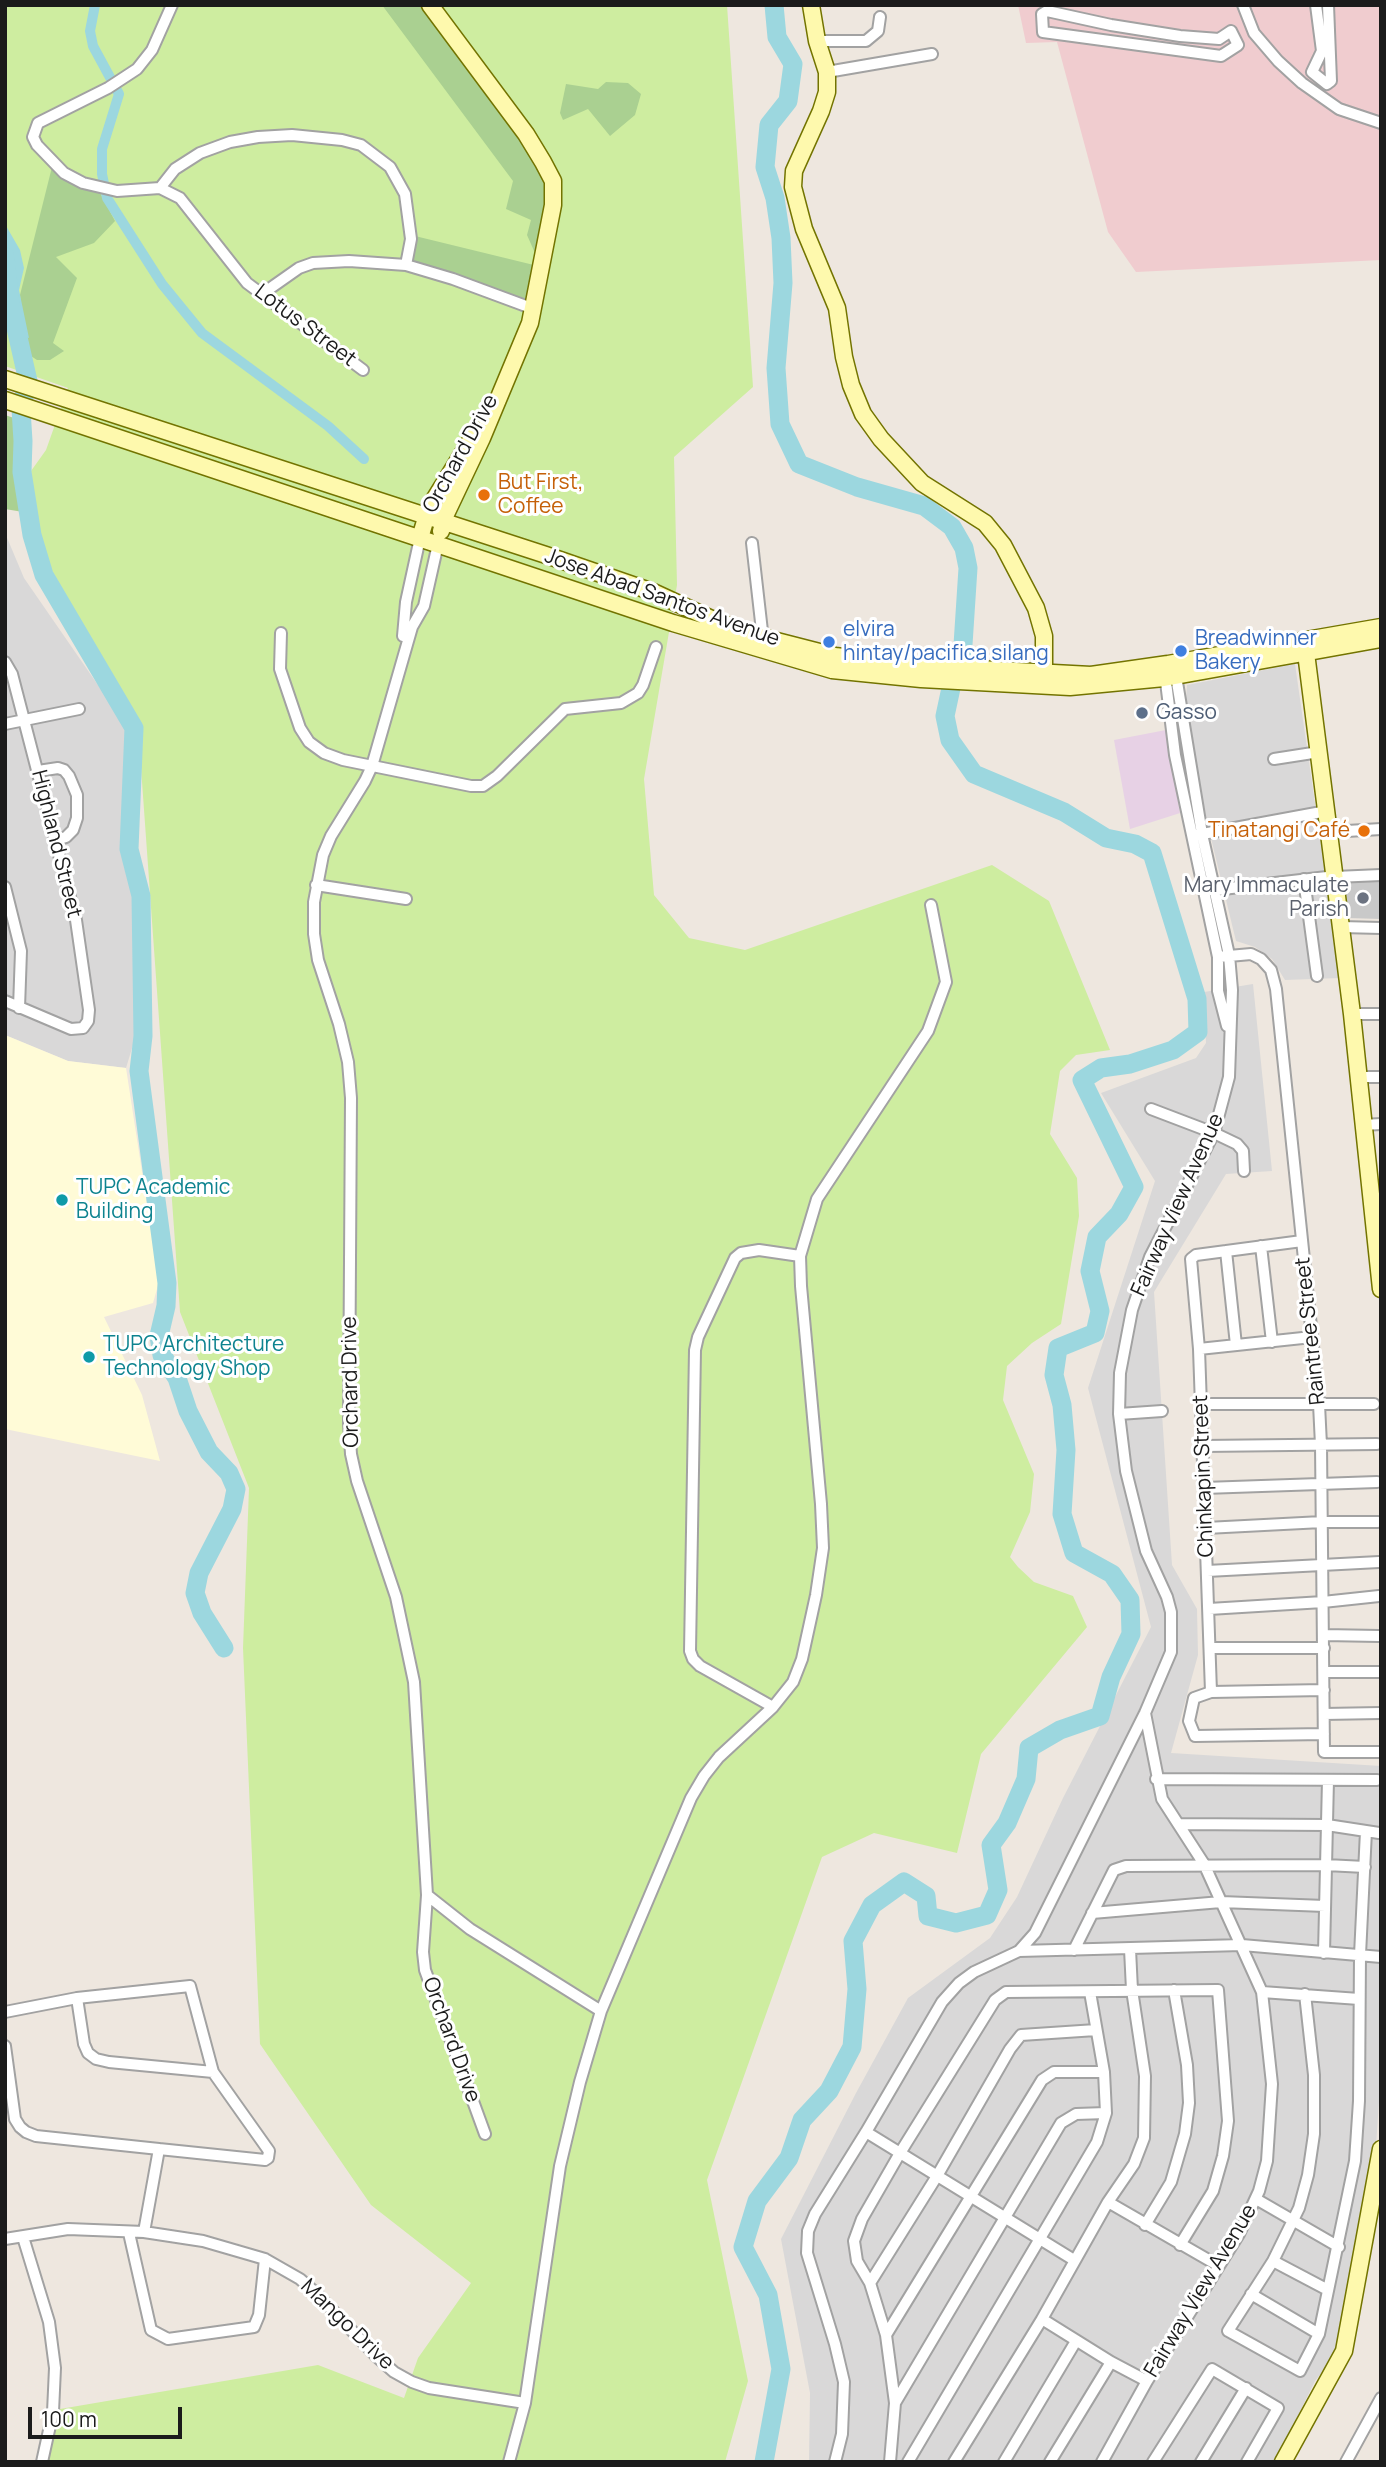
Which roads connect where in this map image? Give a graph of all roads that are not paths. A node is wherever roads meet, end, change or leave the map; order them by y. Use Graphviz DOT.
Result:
graph roads {
  1 [pos="172,5"];
  2 [pos="430,5"];
  3 [pos="811,5"];
  4 [pos="1243,5"];
  5 [pos="1316,5"];
  6 [pos="1328,5"];
  7 [pos="880,17"];
  8 [pos="1252,29"];
  9 [pos="1235,38"];
  10 [pos="817,41"];
  11 [pos="932,54"];
  12 [pos="827,72"];
  13 [pos="1381,123"];
  14 [pos="160,188"];
  15 [pos="406,265"];
  16 [pos="262,294"];
  17 [pos="532,316"];
  18 [pos="363,370"];
  19 [pos="7,379"];
  20 [pos="5,400"];
  21 [pos="425,517"];
  22 [pos="443,523"];
  23 [pos="420,538"];
  24 [pos="752,543"];
  25 [pos="438,544"];
  26 [pos="1381,627"];
  27 [pos="281,633"];
  28 [pos="1381,639"];
  29 [pos="759,643"];
  30 [pos="1307,646"];
  31 [pos="656,647"];
  32 [pos="5,662"];
  33 [pos="1169,673"];
  34 [pos="398,674"];
  35 [pos="1044,680"];
  36 [pos="79,709"];
  37 [pos="24,721"];
  38 [pos="5,724"];
  39 [pos="1319,752"];
  40 [pos="1274,759"];
  41 [pos="372,766"];
  42 [pos="38,771"];
  43 [pos="1327,811"];
  44 [pos="1381,830"];
  45 [pos="1330,832"];
  46 [pos="1196,835"];
  47 [pos="56,840"];
  48 [pos="1381,875"];
  49 [pos="1331,877"];
  50 [pos="1304,879"];
  51 [pos="316,885"];
  52 [pos="5,887"];
  53 [pos="1214,890"];
  54 [pos="406,900"];
  55 [pos="931,905"];
  56 [pos="1341,927"];
  57 [pos="1381,928"];
  58 [pos="1224,956"];
  59 [pos="1317,975"];
  60 [pos="5,1001"];
  61 [pos="19,1007"];
  62 [pos="1352,1014"];
  63 [pos="1381,1014"];
  64 [pos="1359,1077"];
  65 [pos="1381,1077"];
  66 [pos="1151,1109"];
  67 [pos="1381,1124"];
  68 [pos="1363,1125"];
  69 [pos="1214,1133"];
  70 [pos="1244,1171"];
  71 [pos="1375,1191"];
  72 [pos="1302,1241"];
  73 [pos="1261,1246"];
  74 [pos="1226,1251"];
  75 [pos="800,1256"];
  76 [pos="1381,1289"];
  77 [pos="1312,1338"];
  78 [pos="1272,1342"];
  79 [pos="1236,1345"];
  80 [pos="1199,1349"];
  81 [pos="1201,1404"];
  82 [pos="1319,1404"];
  83 [pos="1374,1404"];
  84 [pos="1162,1411"];
  85 [pos="1119,1414"];
  86 [pos="1377,1444"];
  87 [pos="1321,1445"];
  88 [pos="1203,1446"];
  89 [pos="1377,1482"];
  90 [pos="1322,1485"];
  91 [pos="1204,1488"];
  92 [pos="1378,1521"];
  93 [pos="1322,1522"];
  94 [pos="1206,1528"];
  95 [pos="1380,1562"];
  96 [pos="1323,1566"];
  97 [pos="1207,1571"];
  98 [pos="1379,1596"];
  99 [pos="1323,1602"];
  100 [pos="1209,1609"];
  101 [pos="1324,1635"];
  102 [pos="1379,1636"];
  103 [pos="1210,1648"];
  104 [pos="1324,1648"];
  105 [pos="1324,1672"];
  106 [pos="1380,1672"];
  107 [pos="1324,1689"];
  108 [pos="1211,1692"];
  109 [pos="773,1707"];
  110 [pos="1145,1713"];
  111 [pos="1381,1713"];
  112 [pos="1324,1714"];
  113 [pos="1324,1734"];
  114 [pos="1380,1752"];
  115 [pos="1156,1779"];
  116 [pos="1328,1780"];
  117 [pos="1377,1780"];
  118 [pos="1179,1825"];
  119 [pos="1327,1825"];
  120 [pos="1366,1831"];
  121 [pos="1379,1833"];
  122 [pos="1204,1864"];
  123 [pos="1326,1865"];
  124 [pos="1365,1867"];
  125 [pos="427,1895"];
  126 [pos="1221,1902"];
  127 [pos="1325,1906"];
  128 [pos="1092,1913"];
  129 [pos="1242,1945"];
  130 [pos="1130,1949"];
  131 [pos="1074,1950"];
  132 [pos="1019,1951"];
  133 [pos="1324,1953"];
  134 [pos="1360,1955"];
  135 [pos="1381,1957"];
  136 [pos="1132,1990"];
  137 [pos="1174,1990"];
  138 [pos="1090,1992"];
  139 [pos="1262,1992"];
  140 [pos="1305,1994"];
  141 [pos="77,1998"];
  142 [pos="1359,1999"];
  143 [pos="601,2011"];
  144 [pos="5,2012"];
  145 [pos="1096,2030"];
  146 [pos="5,2046"];
  147 [pos="213,2072"];
  148 [pos="1104,2072"];
  149 [pos="1106,2113"];
  150 [pos="866,2133"];
  151 [pos="485,2134"];
  152 [pos="159,2149"];
  153 [pos="1381,2149"];
  154 [pos="269,2151"];
  155 [pos="900,2153"];
  156 [pos="279,2165"];
  157 [pos="937,2176"];
  158 [pos="970,2196"];
  159 [pos="1256,2199"];
  160 [pos="1108,2202"];
  161 [pos="1381,2211"];
  162 [pos="1006,2218"];
  163 [pos="1293,2220"];
  164 [pos="1145,2225"];
  165 [pos="144,2232"];
  166 [pos="128,2233"];
  167 [pos="23,2237"];
  168 [pos="1040,2238"];
  169 [pos="5,2239"];
  170 [pos="1181,2245"];
  171 [pos="1339,2247"];
  172 [pos="1366,2258"];
  173 [pos="265,2259"];
  174 [pos="1074,2260"];
  175 [pos="1273,2261"];
  176 [pos="1219,2266"];
  177 [pos="870,2283"];
  178 [pos="1328,2290"];
  179 [pos="1251,2294"];
  180 [pos="1042,2319"];
  181 [pos="1319,2334"];
  182 [pos="886,2335"];
  183 [pos="1076,2341"];
  184 [pos="1111,2362"];
  185 [pos="1147,2381"];
  186 [pos="1246,2388"];
  187 [pos="1381,2398"];
  188 [pos="525,2403"];
  189 [pos="895,2403"];
  190 [pos="1104,2458"];
  191 [pos="42,2462"];
  192 [pos="509,2462"];
  193 [pos="835,2462"];
  194 [pos="890,2462"];
  195 [pos="908,2462"];
  196 [pos="954,2462"];
  197 [pos="1004,2462"];
  198 [pos="1050,2462"];
  199 [pos="1117,2462"];
  200 [pos="1153,2462"];
  201 [pos="1201,2462"];
  202 [pos="1247,2462"];
  203 [pos="1283,2462"];
  204 [pos="1293,2462"];
  205 [pos="1346,2462"];
  1 -- 14 [label="street"];
  2 -- 17 [label="main road, Orchard Drive"];
  3 -- 10 [label="main road"];
  4 -- 8 [label="street"];
  5 -- 6 [label="street"];
  7 -- 10 [label="street"];
  8 -- 9 [label="street"];
  8 -- 13 [label="street"];
  9 -- 9 [label="street"];
  10 -- 12 [label="main road"];
  11 -- 12 [label="street"];
  12 -- 35 [label="main road"];
  14 -- 15 [label="street"];
  14 -- 16 [label="street, Lotus Street"];
  15 -- 16 [label="street"];
  15 -- 17 [label="street"];
  16 -- 18 [label="street, Lotus Street"];
  17 -- 21 [label="main road, Orchard Drive"];
  17 -- 22 [label="main road, Orchard Drive"];
  19 -- 21 [label="main road, Jose Abad Santos Avenue"];
  20 -- 23 [label="main road, Jose Abad Santos Avenue"];
  21 -- 22 [label="main road, Jose Abad Santos Avenue"];
  21 -- 23 [label="main road, Orchard Drive"];
  22 -- 25 [label="main road, Orchard Drive"];
  22 -- 29 [label="main road, Jose Abad Santos Avenue"];
  23 -- 25 [label="main road, Jose Abad Santos Avenue"];
  23 -- 34 [label="street, Orchard Drive"];
  24 -- 29 [label="street"];
  25 -- 29 [label="main road, Jose Abad Santos Avenue"];
  25 -- 34 [label="street, Orchard Drive"];
  26 -- 30 [label="main road, Jose Abad Santos Avenue"];
  27 -- 41 [label="street"];
  28 -- 30 [label="main road, Jose Abad Santos Avenue"];
  29 -- 35 [label="main road, Jose Abad Santos Avenue"];
  30 -- 33 [label="main road, Jose Abad Santos Avenue"];
  30 -- 39 [label="main road"];
  31 -- 41 [label="street"];
  32 -- 37 [label="street, Highland Street"];
  33 -- 35 [label="main road, Jose Abad Santos Avenue"];
  33 -- 46 [label="street, Fairway View Avenue"];
  34 -- 41 [label="street, Orchard Drive"];
  36 -- 37 [label="street"];
  37 -- 38 [label="street"];
  37 -- 42 [label="street, Highland Street"];
  39 -- 40 [label="street"];
  39 -- 43 [label="main road"];
  41 -- 51 [label="street, Orchard Drive"];
  42 -- 47 [label="street, Highland Street"];
  42 -- 47 [label="street"];
  43 -- 45 [label="main road"];
  43 -- 46 [label="street"];
  44 -- 45 [label="street"];
  45 -- 49 [label="main road"];
  46 -- 53 [label="street, Fairway View Avenue"];
  46 -- 58 [label="street, Fairway View Avenue"];
  47 -- 61 [label="street, Highland Street"];
  48 -- 49 [label="street"];
  49 -- 50 [label="street"];
  49 -- 56 [label="main road"];
  50 -- 53 [label="street"];
  50 -- 59 [label="street"];
  51 -- 54 [label="street"];
  51 -- 125 [label="street, Orchard Drive"];
  52 -- 61 [label="street"];
  53 -- 58 [label="street, Fairway View Avenue"];
  55 -- 75 [label="street"];
  56 -- 57 [label="street"];
  56 -- 62 [label="main road"];
  58 -- 69 [label="street, Fairway View Avenue"];
  58 -- 72 [label="street, Raintree Street"];
  60 -- 61 [label="street"];
  62 -- 63 [label="street"];
  62 -- 64 [label="main road"];
  64 -- 65 [label="street"];
  64 -- 68 [label="main road"];
  66 -- 69 [label="street"];
  67 -- 68 [label="street"];
  68 -- 71 [label="main road"];
  69 -- 70 [label="street"];
  69 -- 85 [label="street, Fairway View Avenue"];
  71 -- 76 [label="main road"];
  72 -- 73 [label="street"];
  72 -- 77 [label="street, Raintree Street"];
  73 -- 74 [label="street"];
  73 -- 78 [label="street"];
  74 -- 79 [label="street"];
  74 -- 80 [label="street, Chinkapin Street"];
  75 -- 109 [label="street"];
  75 -- 109 [label="street"];
  77 -- 78 [label="street"];
  77 -- 82 [label="street, Raintree Street"];
  78 -- 79 [label="street"];
  79 -- 80 [label="street"];
  80 -- 81 [label="street, Chinkapin Street"];
  81 -- 82 [label="street"];
  81 -- 88 [label="street, Chinkapin Street"];
  82 -- 83 [label="street"];
  82 -- 87 [label="street, Raintree Street"];
  84 -- 85 [label="street"];
  85 -- 110 [label="street, Fairway View Avenue"];
  86 -- 87 [label="street"];
  87 -- 88 [label="street"];
  87 -- 90 [label="street, Raintree Street"];
  88 -- 91 [label="street, Chinkapin Street"];
  89 -- 90 [label="street"];
  90 -- 91 [label="street"];
  90 -- 93 [label="street, Raintree Street"];
  91 -- 94 [label="street, Chinkapin Street"];
  92 -- 93 [label="street"];
  93 -- 94 [label="street"];
  93 -- 96 [label="street, Raintree Street"];
  94 -- 97 [label="street, Chinkapin Street"];
  95 -- 96 [label="street"];
  96 -- 97 [label="street"];
  96 -- 99 [label="street, Raintree Street"];
  97 -- 100 [label="street, Chinkapin Street"];
  98 -- 99 [label="street"];
  99 -- 100 [label="street"];
  99 -- 101 [label="street, Raintree Street"];
  100 -- 103 [label="street, Chinkapin Street"];
  101 -- 102 [label="street"];
  101 -- 104 [label="street, Raintree Street"];
  103 -- 104 [label="street"];
  103 -- 108 [label="street, Chinkapin Street"];
  104 -- 105 [label="street, Raintree Street"];
  105 -- 106 [label="street"];
  105 -- 107 [label="street, Raintree Street"];
  107 -- 108 [label="street"];
  107 -- 112 [label="street, Raintree Street"];
  108 -- 113 [label="street"];
  109 -- 143 [label="street"];
  110 -- 115 [label="street, Fairway View Avenue"];
  110 -- 132 [label="street"];
  111 -- 112 [label="street"];
  112 -- 113 [label="street, Raintree Street"];
  113 -- 114 [label="street, Raintree Street"];
  115 -- 116 [label="street"];
  115 -- 118 [label="street, Fairway View Avenue"];
  116 -- 117 [label="street"];
  116 -- 119 [label="street"];
  118 -- 119 [label="street"];
  118 -- 122 [label="street, Fairway View Avenue"];
  119 -- 120 [label="street"];
  119 -- 123 [label="street"];
  120 -- 121 [label="street"];
  120 -- 124 [label="street"];
  122 -- 123 [label="street"];
  122 -- 126 [label="street, Fairway View Avenue"];
  122 -- 128 [label="street"];
  123 -- 124 [label="street"];
  123 -- 127 [label="street"];
  124 -- 134 [label="street"];
  125 -- 143 [label="street"];
  125 -- 151 [label="street, Orchard Drive"];
  126 -- 127 [label="street"];
  126 -- 128 [label="street"];
  126 -- 129 [label="street, Fairway View Avenue"];
  127 -- 133 [label="street"];
  128 -- 131 [label="street"];
  129 -- 130 [label="street"];
  129 -- 133 [label="street"];
  129 -- 139 [label="street, Fairway View Avenue"];
  130 -- 131 [label="street"];
  130 -- 136 [label="street"];
  131 -- 132 [label="street"];
  132 -- 150 [label="street"];
  133 -- 134 [label="street"];
  134 -- 135 [label="street"];
  134 -- 142 [label="street"];
  136 -- 137 [label="street"];
  136 -- 138 [label="street"];
  136 -- 160 [label="street"];
  137 -- 164 [label="street"];
  137 -- 170 [label="street"];
  138 -- 145 [label="street"];
  138 -- 155 [label="street"];
  139 -- 140 [label="street"];
  139 -- 159 [label="street, Fairway View Avenue"];
  140 -- 142 [label="street"];
  140 -- 163 [label="street"];
  141 -- 144 [label="street"];
  141 -- 147 [label="street"];
  141 -- 147 [label="street"];
  142 -- 171 [label="street"];
  143 -- 188 [label="street"];
  145 -- 148 [label="street"];
  145 -- 157 [label="street"];
  146 -- 152 [label="street"];
  147 -- 154 [label="street"];
  148 -- 149 [label="street"];
  148 -- 158 [label="street"];
  149 -- 162 [label="street"];
  149 -- 168 [label="street"];
  150 -- 155 [label="street"];
  150 -- 193 [label="street"];
  152 -- 154 [label="street"];
  152 -- 165 [label="street"];
  153 -- 172 [label="main road"];
  154 -- 156 [label="street"];
  155 -- 157 [label="street"];
  155 -- 177 [label="street"];
  157 -- 158 [label="street"];
  157 -- 177 [label="street"];
  158 -- 162 [label="street"];
  158 -- 182 [label="street"];
  159 -- 163 [label="street"];
  159 -- 176 [label="street, Fairway View Avenue"];
  160 -- 164 [label="street"];
  160 -- 174 [label="street"];
  161 -- 172 [label="main road"];
  162 -- 168 [label="street"];
  162 -- 189 [label="street"];
  163 -- 171 [label="street"];
  163 -- 175 [label="street"];
  164 -- 170 [label="street"];
  165 -- 166 [label="street, Mango Drive"];
  165 -- 173 [label="street, Mango Drive"];
  166 -- 167 [label="street, Mango Drive"];
  166 -- 173 [label="street"];
  167 -- 169 [label="street, Mango Drive"];
  167 -- 191 [label="street"];
  168 -- 174 [label="street"];
  168 -- 195 [label="street"];
  170 -- 176 [label="street"];
  171 -- 178 [label="street"];
  172 -- 203 [label="main road"];
  172 -- 204 [label="main road"];
  173 -- 188 [label="street, Mango Drive"];
  174 -- 180 [label="street"];
  175 -- 178 [label="street"];
  175 -- 179 [label="street"];
  176 -- 185 [label="street, Fairway View Avenue"];
  177 -- 182 [label="street"];
  178 -- 181 [label="street"];
  179 -- 181 [label="street"];
  179 -- 181 [label="street"];
  180 -- 183 [label="street"];
  180 -- 196 [label="street"];
  182 -- 189 [label="street"];
  183 -- 184 [label="street"];
  183 -- 197 [label="street"];
  184 -- 185 [label="street"];
  184 -- 198 [label="street"];
  185 -- 190 [label="street, Fairway View Avenue"];
  186 -- 200 [label="street"];
  186 -- 201 [label="street"];
  186 -- 202 [label="street"];
  187 -- 205 [label="street"];
  188 -- 192 [label="street"];
  189 -- 194 [label="street"];
  190 -- 199 [label="street"];
}
